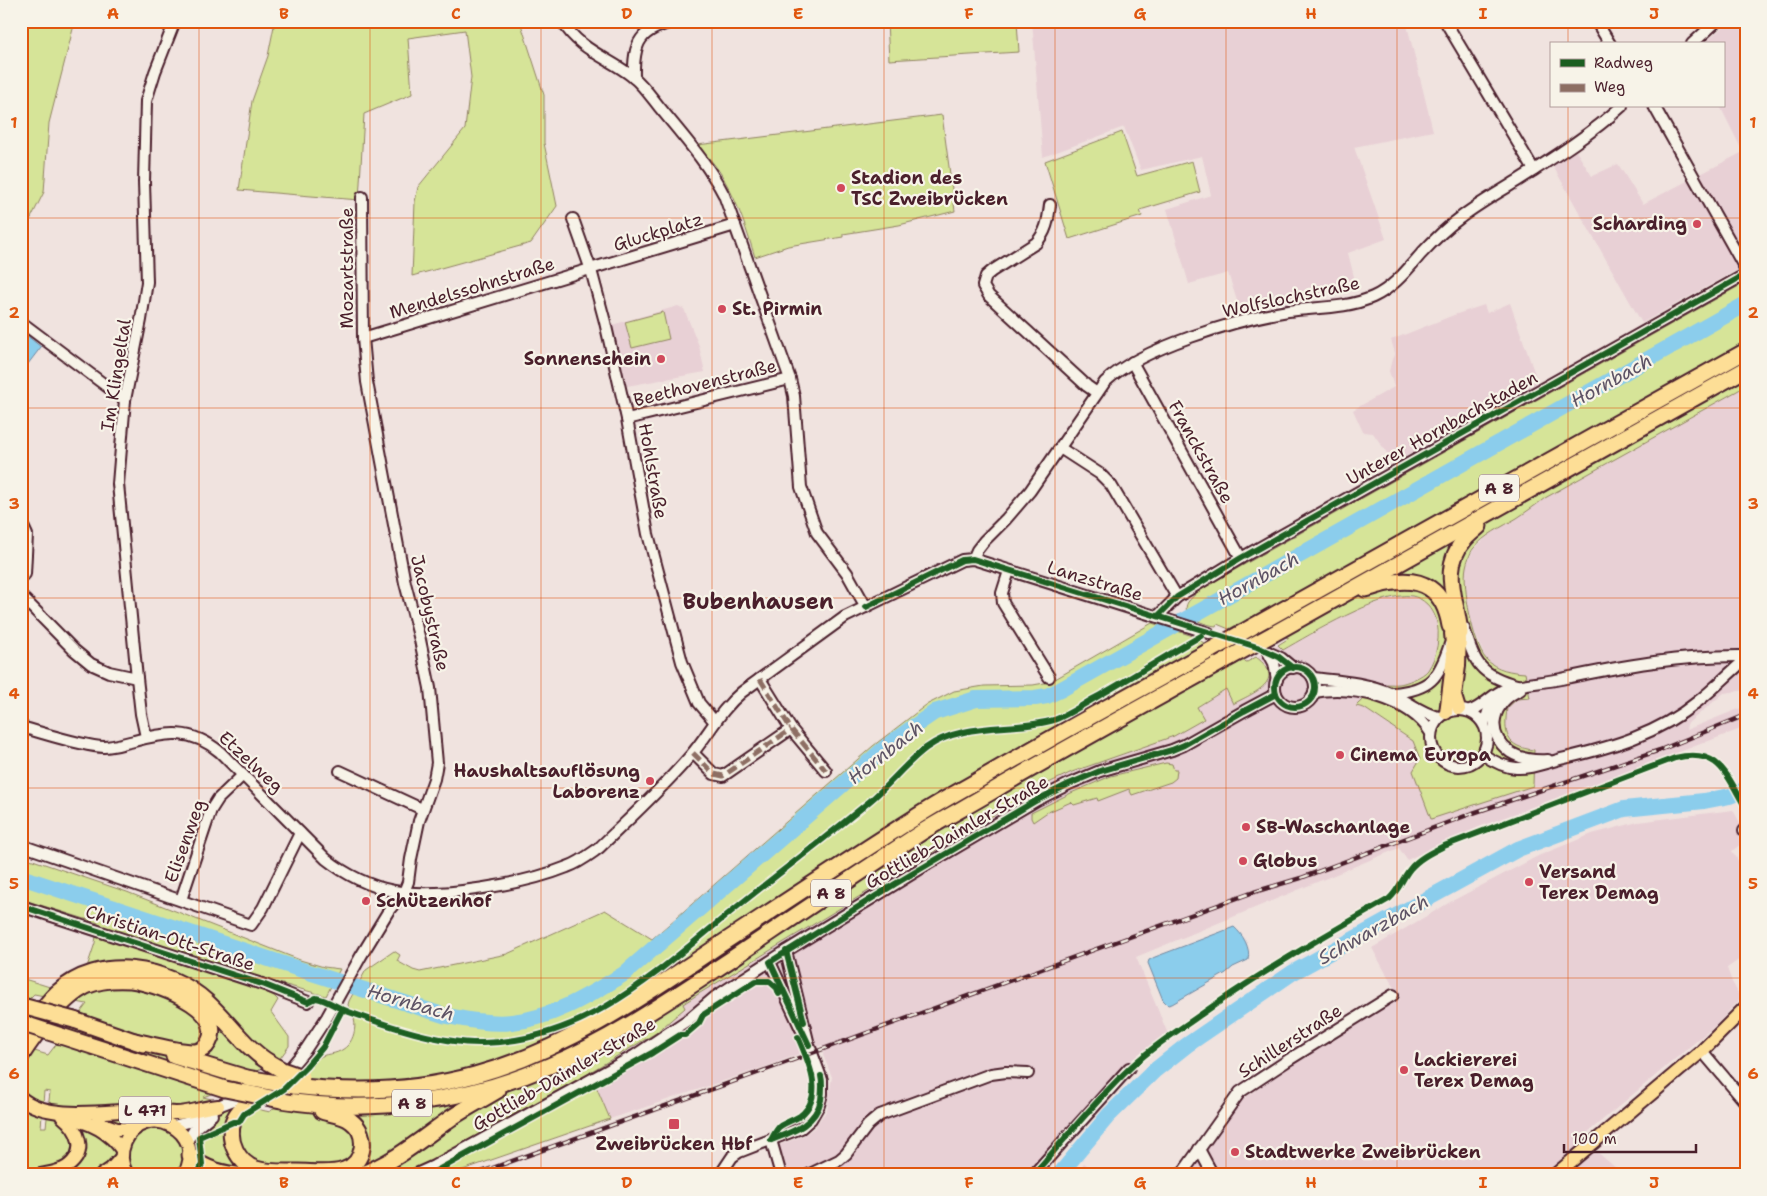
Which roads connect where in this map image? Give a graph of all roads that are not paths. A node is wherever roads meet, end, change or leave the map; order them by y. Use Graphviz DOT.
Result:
graph roads {
  1 [pos="175,21"];
  2 [pos="562,21"];
  3 [pos="676,21"];
  4 [pos="1445,21"];
  5 [pos="1596,21"];
  6 [pos="1717,21"];
  7 [pos="1609,42"];
  8 [pos="1694,42"];
  9 [pos="634,78"];
  10 [pos="1620,108"];
  11 [pos="1655,108"];
  12 [pos="1534,170"];
  13 [pos="362,197"];
  14 [pos="1050,205"];
  15 [pos="573,219"];
  16 [pos="735,225"];
  17 [pos="591,270"];
  18 [pos="1746,270"];
  19 [pos="1746,274"];
  20 [pos="21,322"];
  21 [pos="364,338"];
  22 [pos="1746,351"];
  23 [pos="1132,362"];
  24 [pos="1746,369"];
  25 [pos="790,379"];
  26 [pos="1097,393"];
  27 [pos="125,400"];
  28 [pos="627,419"];
  29 [pos="1060,448"];
  30 [pos="1499,508"];
  31 [pos="21,522"];
  32 [pos="1242,558"];
  33 [pos="973,559"];
  34 [pos="1009,571"];
  35 [pos="25,574"];
  36 [pos="1351,590"];
  37 [pos="21,596"];
  38 [pos="1177,597"];
  39 [pos="866,606"];
  40 [pos="1159,616"];
  41 [pos="1457,631"];
  42 [pos="1205,632"];
  43 [pos="1746,658"];
  44 [pos="1293,668"];
  45 [pos="1049,677"];
  46 [pos="137,678"];
  47 [pos="1313,678"];
  48 [pos="760,679"];
  49 [pos="1277,680"];
  50 [pos="1538,683"];
  51 [pos="1522,685"];
  52 [pos="1314,692"];
  53 [pos="1392,693"];
  54 [pos="1276,694"];
  55 [pos="1464,710"];
  56 [pos="1442,715"];
  57 [pos="715,722"];
  58 [pos="1484,724"];
  59 [pos="21,728"];
  60 [pos="792,729"];
  61 [pos="1431,733"];
  62 [pos="146,737"];
  63 [pos="693,754"];
  64 [pos="1482,754"];
  65 [pos="1561,759"];
  66 [pos="340,771"];
  67 [pos="826,771"];
  68 [pos="243,775"];
  69 [pos="422,809"];
  70 [pos="300,833"];
  71 [pos="21,845"];
  72 [pos="404,892"];
  73 [pos="181,900"];
  74 [pos="21,906"];
  75 [pos="786,951"];
  76 [pos="770,962"];
  77 [pos="1393,995"];
  78 [pos="308,1002"];
  79 [pos="22,1006"];
  80 [pos="1746,1007"];
  81 [pos="21,1023"];
  82 [pos="21,1038"];
  83 [pos="135,1041"];
  84 [pos="810,1045"];
  85 [pos="1702,1051"];
  86 [pos="21,1056"];
  87 [pos="1129,1068"];
  88 [pos="1028,1073"];
  89 [pos="514,1080"];
  90 [pos="298,1082"];
  91 [pos="266,1087"];
  92 [pos="239,1098"];
  93 [pos="23,1100"];
  94 [pos="1746,1103"];
  95 [pos="308,1104"];
  96 [pos="218,1106"];
  97 [pos="62,1113"];
  98 [pos="173,1126"];
  99 [pos="135,1129"];
  100 [pos="771,1140"];
  101 [pos="188,1148"];
  102 [pos="1199,1149"];
  103 [pos="122,1154"];
  104 [pos="302,1172"];
  105 [pos="185,1174"];
  106 [pos="40,1175"];
  107 [pos="102,1175"];
  108 [pos="127,1175"];
  109 [pos="202,1175"];
  110 [pos="236,1175"];
  111 [pos="276,1175"];
  112 [pos="359,1175"];
  113 [pos="414,1175"];
  114 [pos="720,1175"];
  115 [pos="781,1175"];
  116 [pos="808,1175"];
  117 [pos="1033,1175"];
  118 [pos="1181,1175"];
  119 [pos="1213,1175"];
  120 [pos="1555,1175"];
  1 -- 27 [label="street, Im Klingeltal"];
  2 -- 9 [label="street"];
  3 -- 9 [label="street"];
  4 -- 12 [label="street"];
  5 -- 7 [label="street"];
  6 -- 8 [label="street"];
  9 -- 16 [label="street"];
  10 -- 12 [label="street, Wolfslochstraße"];
  11 -- 18 [label="street"];
  12 -- 23 [label="street, Wolfslochstraße"];
  13 -- 21 [label="street, Mozartstraße"];
  14 -- 26 [label="street"];
  15 -- 17 [label="street, Hohlstraße"];
  16 -- 17 [label="street, Gluckplatz"];
  16 -- 25 [label="street"];
  17 -- 21 [label="street, Mendelssohnstraße"];
  17 -- 28 [label="street, Hohlstraße"];
  19 -- 32 [label="street, Unterer Hornbachstaden"];
  20 -- 27 [label="street"];
  21 -- 69 [label="street, Jacobystraße"];
  22 -- 90 [label="highway, A 8, bridge"];
  23 -- 26 [label="street, Wolfslochstraße"];
  23 -- 32 [label="street, Franckstraße"];
  24 -- 30 [label="highway, A 8"];
  25 -- 28 [label="street, Beethovenstraße"];
  25 -- 39 [label="street"];
  26 -- 29 [label="street, Wolfslochstraße"];
  27 -- 46 [label="street, Im Klingeltal"];
  28 -- 57 [label="street, Hohlstraße"];
  29 -- 33 [label="street, Wolfslochstraße"];
  29 -- 38 [label="street"];
  30 -- 36 [label="highway, A 8"];
  30 -- 41 [label="highway"];
  31 -- 35 [label="street"];
  32 -- 38 [label="street, Unterer Hornbachstaden"];
  33 -- 34 [label="street, Lanzstraße"];
  33 -- 39 [label="street, Etzelweg"];
  34 -- 40 [label="street, Lanzstraße"];
  34 -- 45 [label="street"];
  36 -- 41 [label="highway"];
  36 -- 89 [label="highway, A 8, bridge"];
  37 -- 46 [label="street"];
  38 -- 40 [label="street, Unterer Hornbachstaden"];
  39 -- 48 [label="street, Etzelweg"];
  40 -- 42 [label="street, Lanzstraße"];
  41 -- 51 [label="street"];
  41 -- 53 [label="street"];
  41 -- 55 [label="main road"];
  41 -- 56 [label="main road"];
  43 -- 50 [label="street"];
  43 -- 65 [label="street"];
  44 -- 47 [label="street"];
  44 -- 49 [label="street"];
  44 -- 49 [label="street"];
  46 -- 62 [label="street, Im Klingeltal"];
  47 -- 52 [label="street"];
  47 -- 53 [label="street"];
  48 -- 57 [label="street, Etzelweg"];
  48 -- 60 [label="street"];
  49 -- 54 [label="street"];
  50 -- 51 [label="street"];
  50 -- 65 [label="street"];
  51 -- 55 [label="street"];
  51 -- 58 [label="street"];
  52 -- 54 [label="street"];
  52 -- 61 [label="street"];
  53 -- 56 [label="street"];
  54 -- 75 [label="street, Gottlieb-Daimler-Straße"];
  55 -- 56 [label="street"];
  55 -- 58 [label="street"];
  56 -- 61 [label="street"];
  57 -- 63 [label="street, Etzelweg"];
  58 -- 64 [label="street"];
  59 -- 62 [label="street, Etzelweg"];
  60 -- 63 [label="street"];
  60 -- 67 [label="street"];
  61 -- 64 [label="street"];
  62 -- 68 [label="street, Etzelweg"];
  63 -- 72 [label="street, Etzelweg"];
  64 -- 65 [label="street"];
  66 -- 69 [label="street"];
  68 -- 70 [label="street, Etzelweg"];
  68 -- 73 [label="street, Elisenweg"];
  69 -- 72 [label="street, Jacobystraße"];
  70 -- 72 [label="street, Etzelweg"];
  70 -- 73 [label="street"];
  71 -- 73 [label="street"];
  72 -- 91 [label="street"];
  74 -- 78 [label="street, Christian-Ott-Straße"];
  75 -- 76 [label="street, Gottlieb-Daimler-Straße"];
  75 -- 84 [label="street"];
  76 -- 84 [label="street"];
  76 -- 113 [label="street, Gottlieb-Daimler-Straße"];
  77 -- 102 [label="street, Schillerstraße"];
  79 -- 83 [label="highway, bridge"];
  80 -- 85 [label="main road"];
  81 -- 95 [label="highway, A 8, bridge"];
  82 -- 90 [label="highway, bridge"];
  83 -- 86 [label="highway"];
  83 -- 90 [label="highway, bridge"];
  84 -- 100 [label="street"];
  85 -- 94 [label="street"];
  85 -- 120 [label="main road"];
  87 -- 117 [label="street"];
  88 -- 116 [label="street"];
  89 -- 95 [label="highway, A 8"];
  89 -- 112 [label="highway"];
  91 -- 92 [label="street"];
  91 -- 104 [label="highway"];
  92 -- 96 [label="street"];
  92 -- 101 [label="street"];
  93 -- 97 [label="main road"];
  95 -- 104 [label="highway"];
  96 -- 97 [label="main road, L 471"];
  96 -- 98 [label="street"];
  97 -- 99 [label="main road"];
  97 -- 103 [label="main road"];
  97 -- 106 [label="main road"];
  98 -- 99 [label="main road"];
  98 -- 101 [label="main road"];
  99 -- 103 [label="main road"];
  100 -- 114 [label="street"];
  100 -- 115 [label="street"];
  101 -- 105 [label="main road"];
  101 -- 110 [label="highway"];
  102 -- 118 [label="street, Schillerstraße"];
  102 -- 119 [label="street"];
  103 -- 107 [label="main road"];
  103 -- 108 [label="main road"];
  104 -- 111 [label="highway"];
  105 -- 109 [label="highway"];
}
